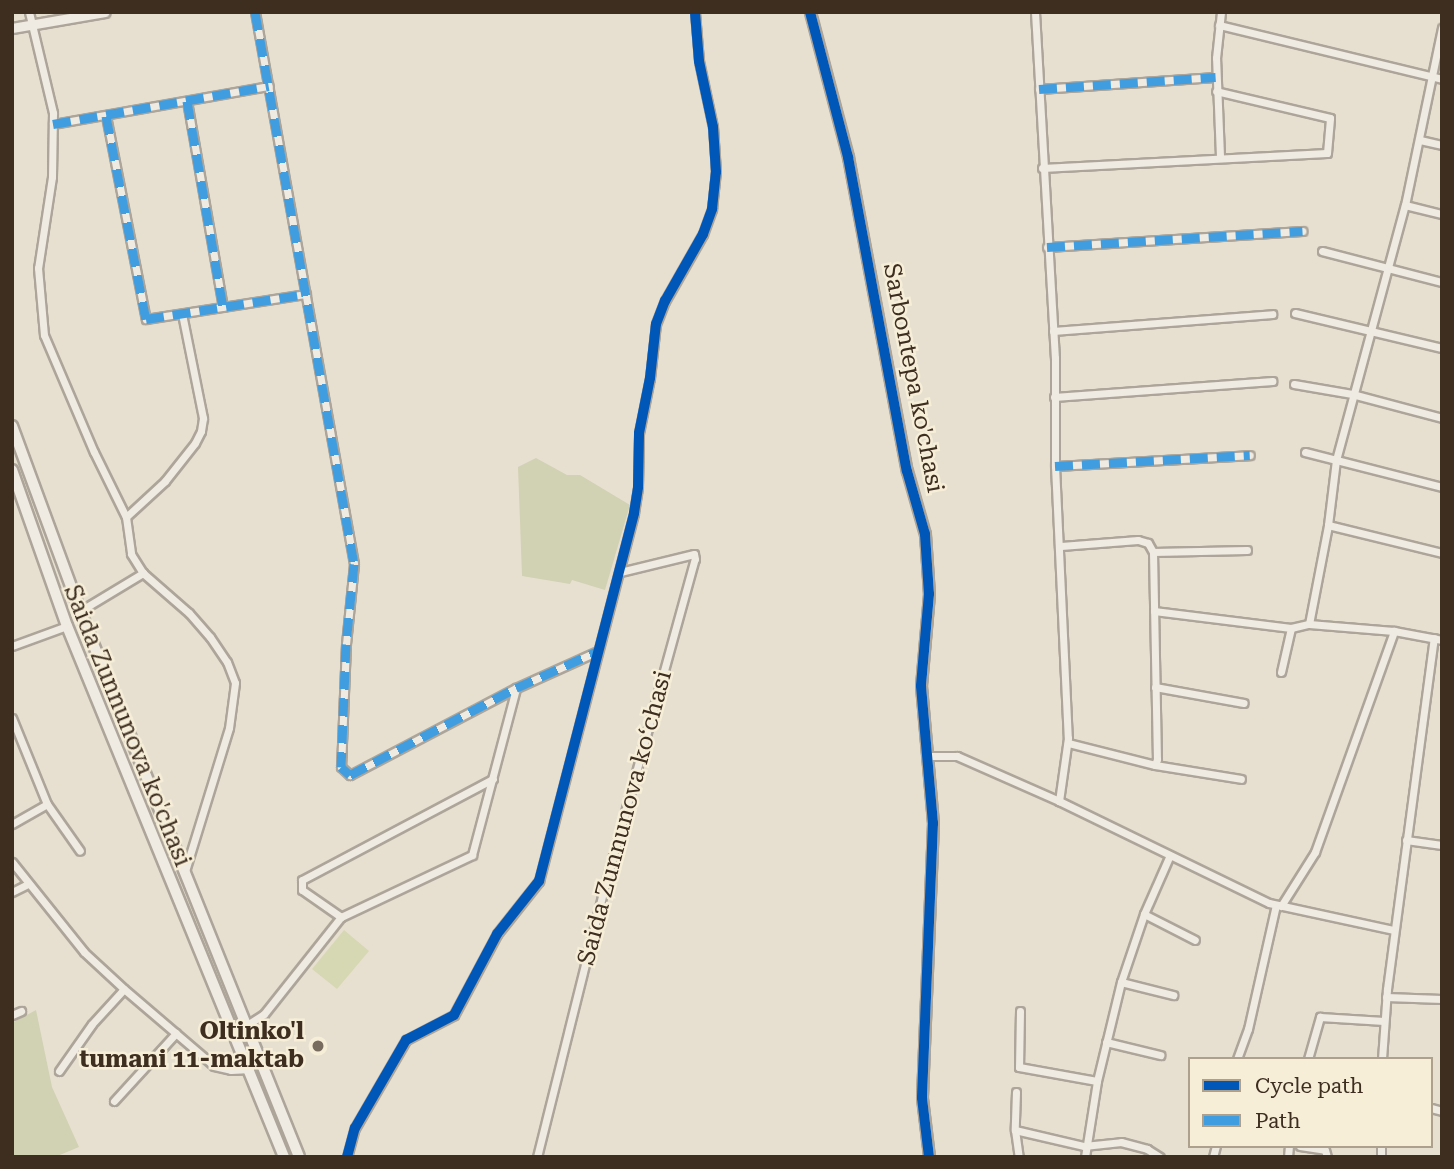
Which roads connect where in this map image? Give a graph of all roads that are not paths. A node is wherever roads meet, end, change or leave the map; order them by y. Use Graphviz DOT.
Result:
graph roads {
  1 [pos="29,12"];
  2 [pos="105,12"];
  3 [pos="255,12"];
  4 [pos="695,12"];
  5 [pos="810,12"];
  6 [pos="1035,12"];
  7 [pos="1221,12"];
  8 [pos="31,24"];
  9 [pos="1219,25"];
  10 [pos="13,27"];
  11 [pos="1442,27"];
  12 [pos="1432,76"];
  13 [pos="1216,77"];
  14 [pos="1442,79"];
  15 [pos="269,86"];
  16 [pos="1039,89"];
  17 [pos="1216,91"];
  18 [pos="187,101"];
  19 [pos="106,116"];
  20 [pos="53,124"];
  21 [pos="1420,140"];
  22 [pos="1442,145"];
  23 [pos="1220,156"];
  24 [pos="1042,168"];
  25 [pos="1405,205"];
  26 [pos="1442,214"];
  27 [pos="1302,231"];
  28 [pos="1047,247"];
  29 [pos="1322,251"];
  30 [pos="1389,269"];
  31 [pos="1442,282"];
  32 [pos="306,294"];
  33 [pos="223,307"];
  34 [pos="1295,313"];
  35 [pos="182,314"];
  36 [pos="1272,314"];
  37 [pos="1053,331"];
  38 [pos="1372,331"];
  39 [pos="1442,348"];
  40 [pos="1272,381"];
  41 [pos="1294,384"];
  42 [pos="1352,394"];
  43 [pos="1054,397"];
  44 [pos="1442,418"];
  45 [pos="12,426"];
  46 [pos="1305,453"];
  47 [pos="1250,454"];
  48 [pos="1336,460"];
  49 [pos="1055,466"];
  50 [pos="12,470"];
  51 [pos="1442,487"];
  52 [pos="126,517"];
  53 [pos="1328,525"];
  54 [pos="1061,546"];
  55 [pos="1247,550"];
  56 [pos="1153,552"];
  57 [pos="1442,553"];
  58 [pos="620,572"];
  59 [pos="143,573"];
  60 [pos="80,611"];
  61 [pos="1154,611"];
  62 [pos="1309,624"];
  63 [pos="67,626"];
  64 [pos="1290,628"];
  65 [pos="1394,631"];
  66 [pos="1438,639"];
  67 [pos="12,646"];
  68 [pos="598,651"];
  69 [pos="1281,672"];
  70 [pos="1155,687"];
  71 [pos="516,688"];
  72 [pos="1244,703"];
  73 [pos="12,718"];
  74 [pos="1068,743"];
  75 [pos="929,756"];
  76 [pos="1154,765"];
  77 [pos="493,779"];
  78 [pos="1241,779"];
  79 [pos="1059,801"];
  80 [pos="47,804"];
  81 [pos="12,824"];
  82 [pos="1406,840"];
  83 [pos="1442,845"];
  84 [pos="80,851"];
  85 [pos="1170,855"];
  86 [pos="12,862"];
  87 [pos="185,871"];
  88 [pos="28,884"];
  89 [pos="12,892"];
  90 [pos="1279,905"];
  91 [pos="1144,914"];
  92 [pos="341,918"];
  93 [pos="1394,930"];
  94 [pos="1195,940"];
  95 [pos="221,964"];
  96 [pos="208,969"];
  97 [pos="1121,982"];
  98 [pos="124,989"];
  99 [pos="1173,995"];
  100 [pos="1386,997"];
  101 [pos="1442,999"];
  102 [pos="21,1011"];
  103 [pos="1020,1011"];
  104 [pos="12,1015"];
  105 [pos="1384,1021"];
  106 [pos="247,1025"];
  107 [pos="176,1033"];
  108 [pos="1106,1042"];
  109 [pos="1160,1055"];
  110 [pos="1238,1057"];
  111 [pos="1308,1057"];
  112 [pos="1382,1057"];
  113 [pos="251,1069"];
  114 [pos="59,1071"];
  115 [pos="1097,1081"];
  116 [pos="1016,1092"];
  117 [pos="114,1101"];
  118 [pos="1014,1130"];
  119 [pos="1084,1146"];
  120 [pos="1312,1148"];
  121 [pos="284,1157"];
  122 [pos="299,1157"];
  123 [pos="347,1157"];
  124 [pos="537,1157"];
  125 [pos="929,1157"];
  126 [pos="1018,1157"];
  127 [pos="1084,1157"];
  128 [pos="1160,1157"];
  129 [pos="1327,1157"];
  1 -- 8 [label="street"];
  2 -- 8 [label="street"];
  3 -- 15 [label="street"];
  4 -- 58 [label="street"];
  5 -- 75 [label="street, Sarbontepa ko'chasi"];
  6 -- 16 [label="street"];
  7 -- 9 [label="street"];
  8 -- 10 [label="street"];
  8 -- 20 [label="street"];
  9 -- 12 [label="street"];
  9 -- 13 [label="street"];
  11 -- 12 [label="street"];
  12 -- 14 [label="street"];
  12 -- 21 [label="street"];
  13 -- 16 [label="street"];
  13 -- 17 [label="street"];
  15 -- 18 [label="street"];
  15 -- 32 [label="street"];
  16 -- 24 [label="street"];
  17 -- 23 [label="street"];
  17 -- 23 [label="street"];
  18 -- 19 [label="street"];
  18 -- 33 [label="street"];
  19 -- 20 [label="street"];
  19 -- 35 [label="street"];
  20 -- 52 [label="street"];
  21 -- 22 [label="street"];
  21 -- 25 [label="street"];
  23 -- 24 [label="street"];
  24 -- 28 [label="street"];
  25 -- 26 [label="street"];
  25 -- 30 [label="street"];
  27 -- 28 [label="street"];
  28 -- 37 [label="street"];
  29 -- 30 [label="street"];
  30 -- 31 [label="street"];
  30 -- 38 [label="street"];
  32 -- 33 [label="street"];
  32 -- 71 [label="street"];
  33 -- 35 [label="street"];
  34 -- 38 [label="street"];
  35 -- 52 [label="street"];
  36 -- 37 [label="street"];
  37 -- 43 [label="street"];
  38 -- 39 [label="street"];
  38 -- 42 [label="street"];
  40 -- 43 [label="street"];
  41 -- 42 [label="street"];
  42 -- 44 [label="street"];
  42 -- 48 [label="street"];
  43 -- 49 [label="street"];
  45 -- 60 [label="main road, Saida Zunnunova ko'chasi"];
  46 -- 48 [label="street"];
  47 -- 49 [label="street"];
  48 -- 51 [label="street"];
  48 -- 53 [label="street"];
  49 -- 54 [label="street"];
  50 -- 63 [label="main road, Saida Zunnunova ko'chasi"];
  52 -- 59 [label="street"];
  53 -- 57 [label="street"];
  53 -- 62 [label="street"];
  54 -- 56 [label="street"];
  54 -- 74 [label="street"];
  55 -- 56 [label="street"];
  56 -- 61 [label="street"];
  58 -- 68 [label="street"];
  58 -- 124 [label="street, Saida Zunnunova koʻchasi"];
  59 -- 60 [label="street"];
  59 -- 87 [label="street"];
  60 -- 87 [label="main road, Saida Zunnunova ko'chasi"];
  61 -- 64 [label="street"];
  61 -- 70 [label="street"];
  62 -- 64 [label="street"];
  62 -- 65 [label="street"];
  63 -- 67 [label="street"];
  63 -- 96 [label="main road, Saida Zunnunova ko'chasi"];
  64 -- 69 [label="street"];
  65 -- 66 [label="street"];
  65 -- 90 [label="street"];
  66 -- 82 [label="street"];
  68 -- 71 [label="street"];
  68 -- 123 [label="street"];
  70 -- 72 [label="street"];
  70 -- 76 [label="street"];
  71 -- 77 [label="street"];
  73 -- 80 [label="street"];
  74 -- 76 [label="street"];
  74 -- 79 [label="street"];
  75 -- 79 [label="street"];
  75 -- 125 [label="street, Sarbontepa ko'chasi"];
  76 -- 78 [label="street"];
  77 -- 92 [label="street"];
  77 -- 92 [label="street"];
  79 -- 85 [label="street"];
  80 -- 81 [label="street"];
  80 -- 84 [label="street"];
  82 -- 83 [label="street"];
  82 -- 93 [label="street"];
  85 -- 90 [label="street"];
  85 -- 91 [label="street"];
  86 -- 88 [label="street"];
  87 -- 95 [label="main road, Saida Zunnunova ko'chasi"];
  88 -- 89 [label="street"];
  88 -- 98 [label="street"];
  90 -- 93 [label="street"];
  90 -- 110 [label="street"];
  91 -- 94 [label="street"];
  91 -- 97 [label="street"];
  92 -- 106 [label="street"];
  93 -- 100 [label="street"];
  95 -- 96 [label="main road"];
  95 -- 106 [label="main road, Saida Zunnunova ko'chasi"];
  96 -- 113 [label="main road, Saida Zunnunova ko'chasi"];
  97 -- 99 [label="street"];
  97 -- 108 [label="street"];
  98 -- 107 [label="street"];
  98 -- 114 [label="street"];
  100 -- 101 [label="street"];
  100 -- 105 [label="street"];
  102 -- 104 [label="street"];
  103 -- 115 [label="street"];
  105 -- 111 [label="street"];
  105 -- 112 [label="street"];
  106 -- 122 [label="main road, Saida Zunnunova ko'chasi"];
  107 -- 113 [label="street"];
  107 -- 117 [label="street"];
  108 -- 109 [label="street"];
  108 -- 115 [label="street"];
  113 -- 121 [label="main road, Saida Zunnunova ko'chasi"];
  115 -- 119 [label="street"];
  116 -- 118 [label="street"];
  118 -- 119 [label="street"];
  118 -- 126 [label="street"];
  119 -- 127 [label="street"];
  119 -- 128 [label="street"];
  120 -- 129 [label="street"];
}
